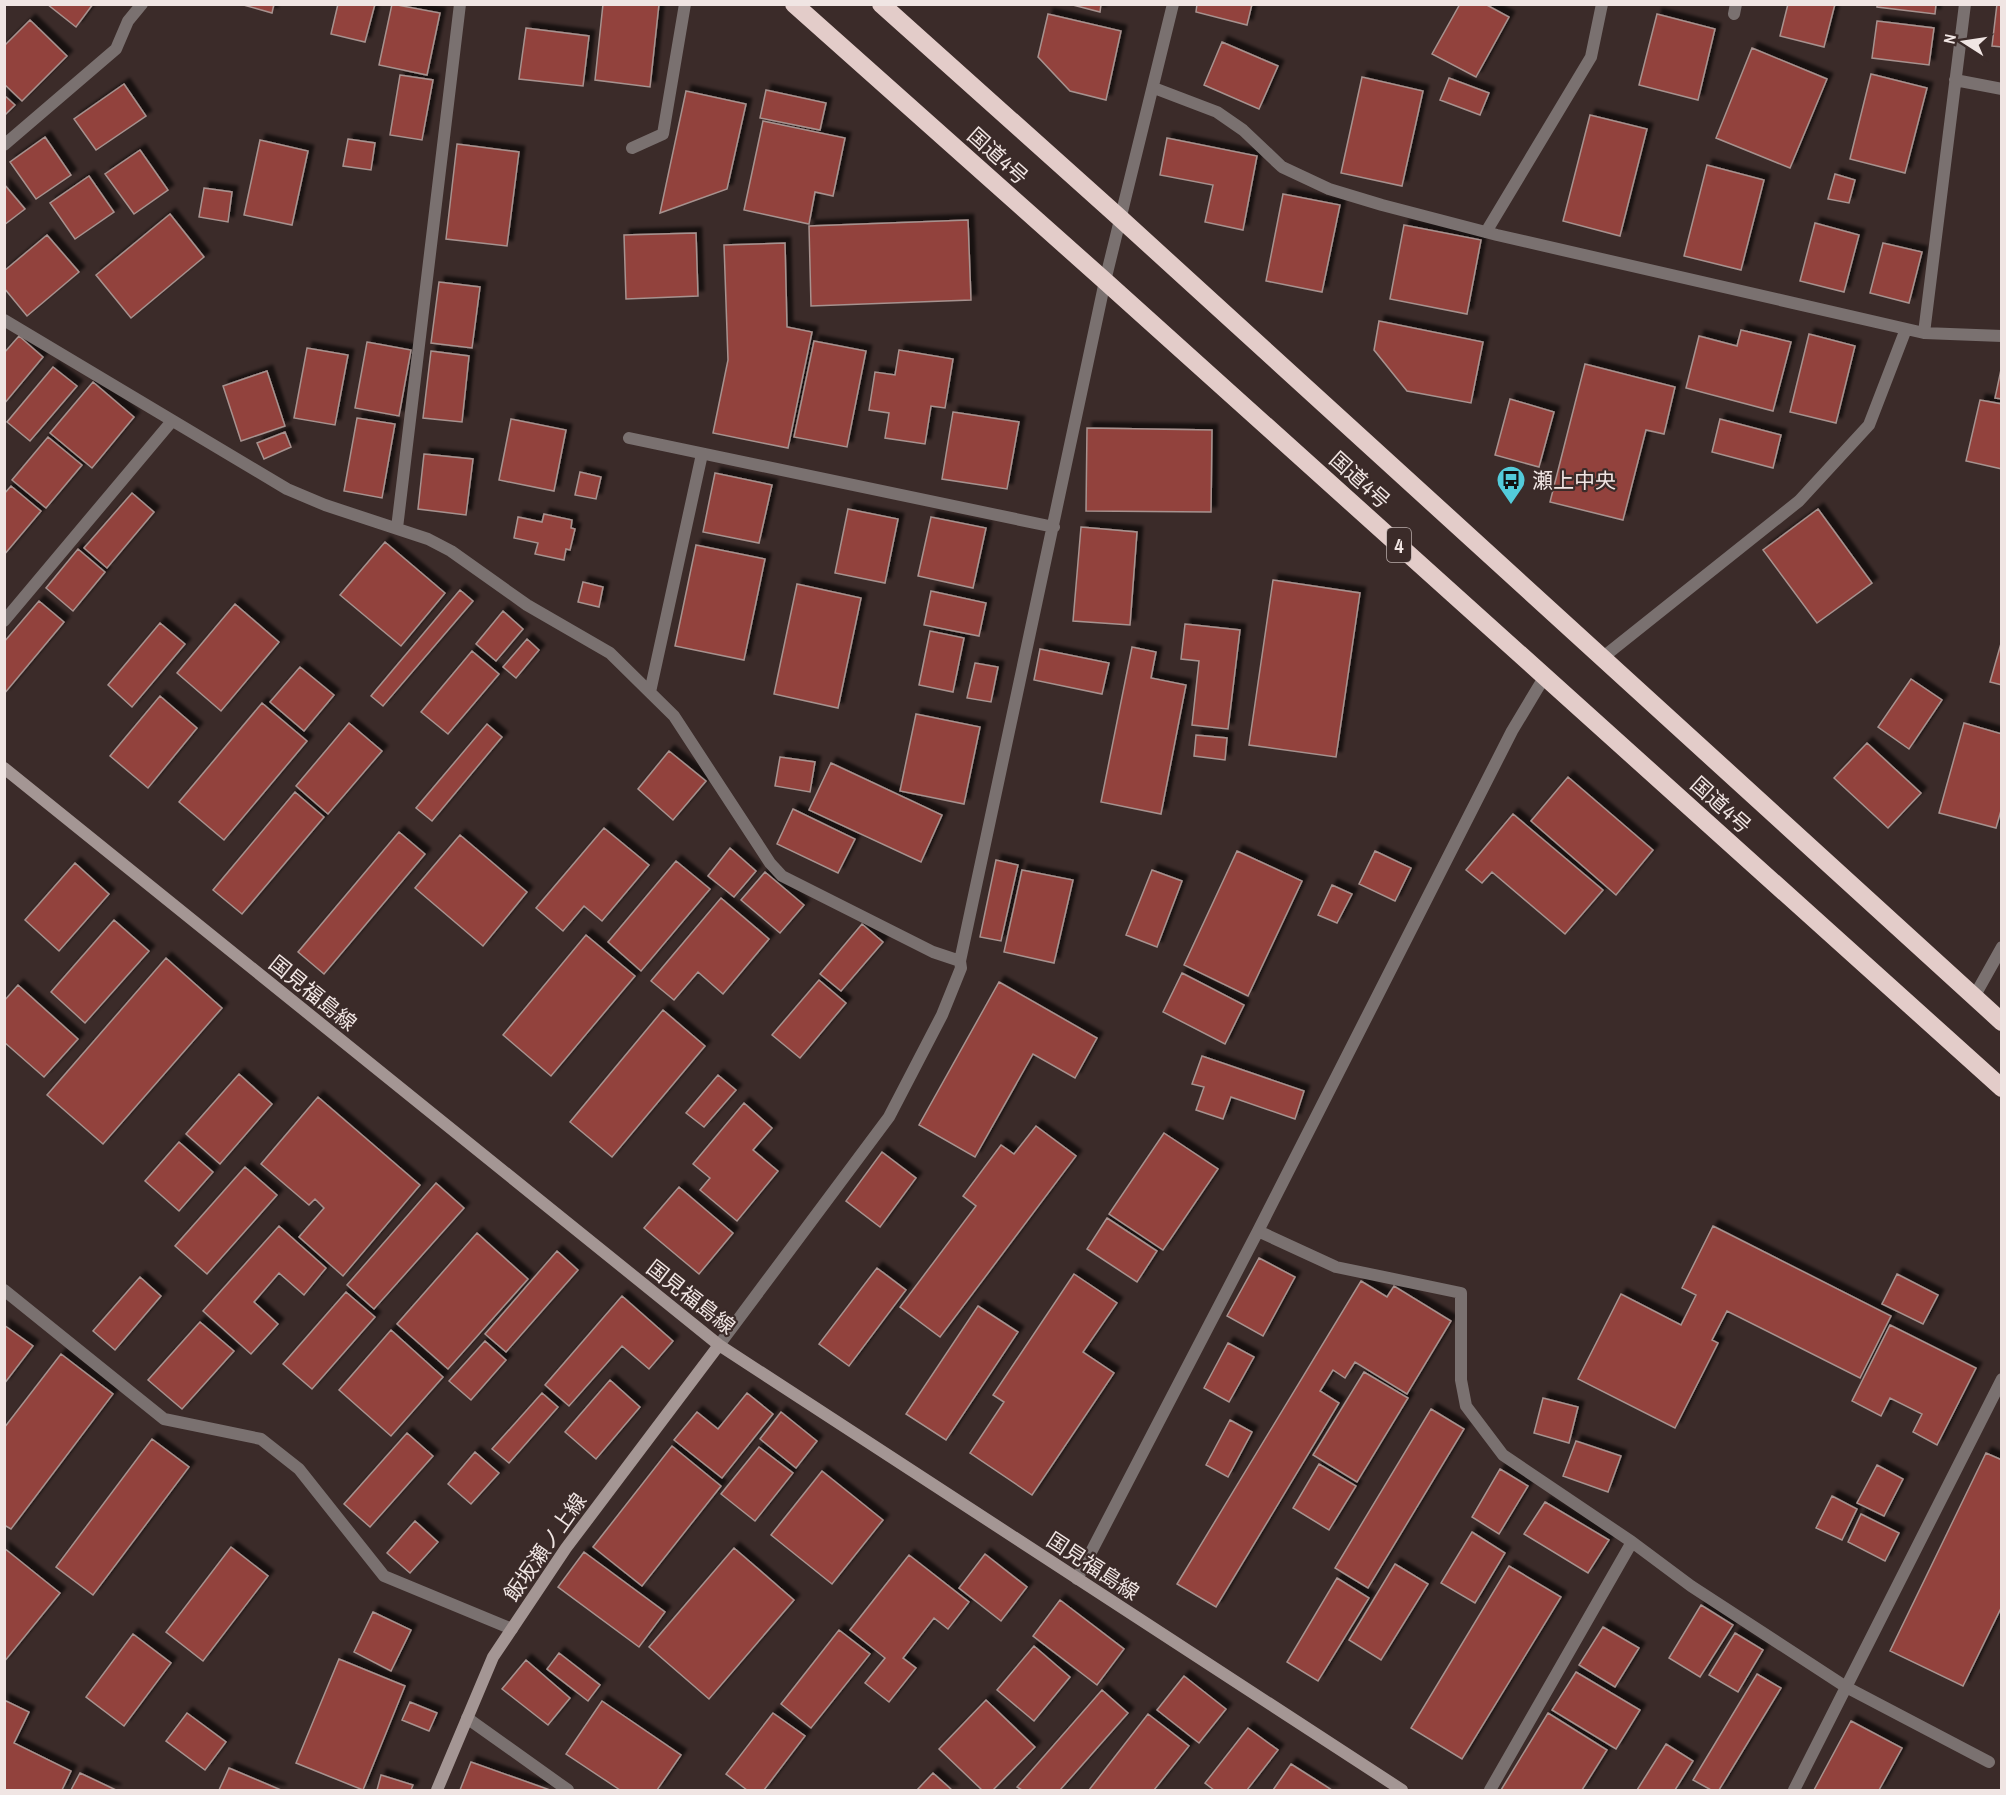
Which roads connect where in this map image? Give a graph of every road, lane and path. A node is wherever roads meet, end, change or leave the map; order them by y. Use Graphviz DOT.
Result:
graph roads {
  1 [pos="142,4"];
  2 [pos="460,4"];
  3 [pos="685,4"];
  4 [pos="794,4"];
  5 [pos="881,4"];
  6 [pos="1173,4"];
  7 [pos="1602,4"];
  8 [pos="1965,4"];
  9 [pos="1955,80"];
  10 [pos="1154,87"];
  11 [pos="2001,89"];
  12 [pos="4,145"];
  13 [pos="632,148"];
  14 [pos="1121,219"];
  15 [pos="1486,232"];
  16 [pos="1105,281"];
  17 [pos="4,320"];
  18 [pos="1906,329"];
  19 [pos="1924,333"];
  20 [pos="2001,336"];
  21 [pos="172,421"];
  22 [pos="629,438"];
  23 [pos="702,454"];
  24 [pos="1054,527"];
  25 [pos="397,528"];
  26 [pos="4,621"];
  27 [pos="1602,658"];
  28 [pos="1545,676"];
  29 [pos="650,692"];
  30 [pos="4,768"];
  31 [pos="2001,947"];
  32 [pos="960,961"];
  33 [pos="1974,997"];
  34 [pos="2001,1022"];
  35 [pos="2001,1088"];
  36 [pos="1258,1232"];
  37 [pos="4,1290"];
  38 [pos="719,1345"];
  39 [pos="2001,1379"];
  40 [pos="1632,1542"];
  41 [pos="1077,1579"];
  42 [pos="512,1629"];
  43 [pos="1846,1687"];
  44 [pos="468,1718"];
  45 [pos="1989,1762"];
  46 [pos="437,1791"];
  47 [pos="568,1791"];
  48 [pos="1402,1791"];
  49 [pos="1490,1791"];
  50 [pos="1794,1791"];
  1 -- 12 [label="street"];
  2 -- 25 [label="street"];
  3 -- 13 [label="street"];
  4 -- 16 [label="highway, 国道4号 / 4"];
  5 -- 14 [label="highway, 国道4号"];
  6 -- 10 [label="street"];
  7 -- 15 [label="street"];
  8 -- 9 [label="street"];
  9 -- 11 [label="street"];
  9 -- 19 [label="street"];
  10 -- 14 [label="street"];
  10 -- 15 [label="street"];
  14 -- 16 [label="street"];
  14 -- 27 [label="highway, 国道4号"];
  15 -- 18 [label="street"];
  16 -- 24 [label="street"];
  16 -- 28 [label="highway, 国道4号 / 4"];
  17 -- 21 [label="street"];
  18 -- 19 [label="street"];
  18 -- 27 [label="street"];
  19 -- 20 [label="street"];
  21 -- 25 [label="street"];
  21 -- 26 [label="street"];
  22 -- 23 [label="street"];
  23 -- 24 [label="street"];
  23 -- 29 [label="street"];
  24 -- 32 [label="street"];
  25 -- 29 [label="street"];
  27 -- 33 [label="highway, 国道4号"];
  28 -- 35 [label="highway, 国道4号 / 4"];
  28 -- 36 [label="street"];
  29 -- 32 [label="street"];
  30 -- 38 [label="main road, 国見福島線"];
  31 -- 33 [label="street"];
  32 -- 38 [label="street"];
  33 -- 34 [label="highway, 国道4号"];
  36 -- 40 [label="street"];
  36 -- 41 [label="street"];
  37 -- 42 [label="street"];
  38 -- 41 [label="main road, 国見福島線"];
  38 -- 42 [label="main road, 飯坂瀬ノ上線"];
  39 -- 43 [label="street"];
  40 -- 43 [label="street"];
  40 -- 49 [label="street"];
  41 -- 48 [label="main road, 国見福島線"];
  42 -- 44 [label="main road, 飯坂瀬ノ上線"];
  43 -- 45 [label="street"];
  43 -- 50 [label="street"];
  44 -- 46 [label="main road, 飯坂瀬ノ上線"];
  44 -- 47 [label="street"];
}
